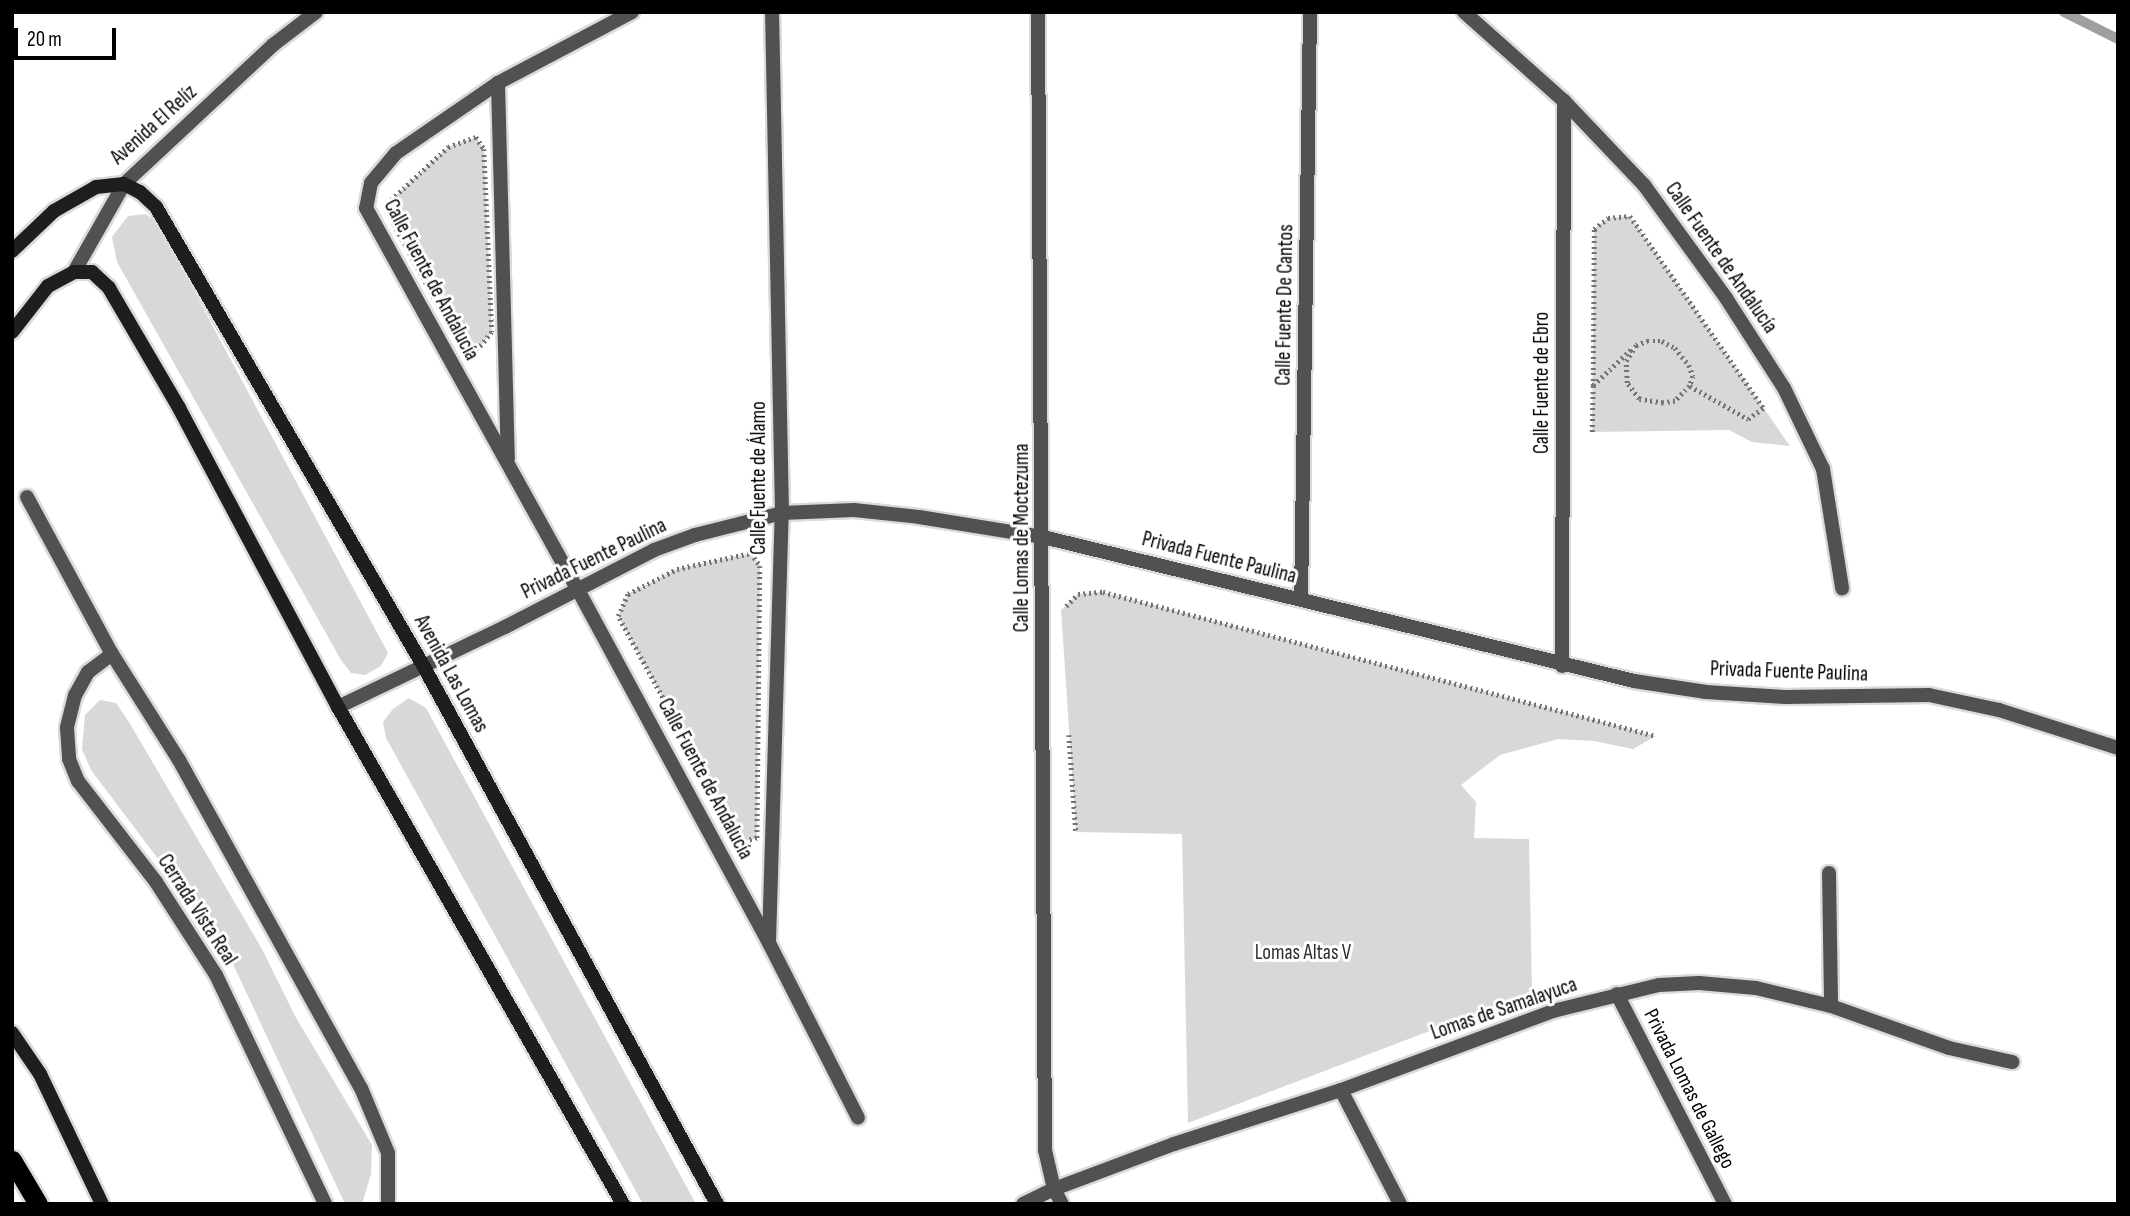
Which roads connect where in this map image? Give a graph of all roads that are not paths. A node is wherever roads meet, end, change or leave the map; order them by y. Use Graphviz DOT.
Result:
graph roads {
  1 [pos="316,12"];
  2 [pos="632,12"];
  3 [pos="772,12"];
  4 [pos="1038,12"];
  5 [pos="1310,12"];
  6 [pos="1464,12"];
  7 [pos="498,83"];
  8 [pos="1564,101"];
  9 [pos="124,184"];
  10 [pos="12,251"];
  11 [pos="74,272"];
  12 [pos="12,332"];
  13 [pos="508,464"];
  14 [pos="27,497"];
  15 [pos="782,513"];
  16 [pos="1043,537"];
  17 [pos="577,588"];
  18 [pos="1842,588"];
  19 [pos="1301,599"];
  20 [pos="112,654"];
  21 [pos="1562,666"];
  22 [pos="424,667"];
  23 [pos="338,707"];
  24 [pos="2118,748"];
  25 [pos="1829,873"];
  26 [pos="769,943"];
  27 [pos="1617,994"];
  28 [pos="1831,1006"];
  29 [pos="12,1033"];
  30 [pos="2011,1062"];
  31 [pos="1341,1090"];
  32 [pos="858,1118"];
  33 [pos="12,1160"];
  34 [pos="1054,1189"];
  35 [pos="38,1204"];
  36 [pos="103,1204"];
  37 [pos="325,1204"];
  38 [pos="388,1204"];
  39 [pos="623,1204"];
  40 [pos="717,1204"];
  41 [pos="1023,1204"];
  42 [pos="1062,1204"];
  43 [pos="1400,1204"];
  44 [pos="1725,1204"];
  1 -- 9 [label="street, Avenida El Relíz"];
  2 -- 7 [label="street, Calle Fuente de Andalucía"];
  3 -- 15 [label="street, Calle Fuente de Álamo"];
  4 -- 16 [label="street, Calle Lomas de Moctezuma"];
  5 -- 19 [label="street, Calle Fuente De Cantos"];
  6 -- 8 [label="street, Calle Fuente de Andalucía"];
  7 -- 13 [label="street, Calle Fuente de Andalucía"];
  7 -- 13 [label="street, Calle Fuente de Andalucía"];
  8 -- 18 [label="street, Calle Fuente de Andalucía"];
  8 -- 21 [label="street, Calle Fuente de Ebro"];
  9 -- 10 [label="main road, Avenida El Relíz"];
  9 -- 11 [label="street"];
  9 -- 22 [label="main road, Avenida Las Lomas"];
  11 -- 12 [label="main road"];
  11 -- 23 [label="main road"];
  13 -- 17 [label="street, Calle Fuente de Andalucía"];
  14 -- 20 [label="street"];
  15 -- 16 [label="street, Privada Fuente Paulina"];
  15 -- 17 [label="street, Privada Fuente Paulina"];
  15 -- 26 [label="street, Calle Fuente de Álamo"];
  16 -- 19 [label="street, Privada Fuente Paulina"];
  16 -- 34 [label="street, Calle Lomas de Moctezuma"];
  17 -- 22 [label="street, Privada Fuente Paulina"];
  17 -- 26 [label="street, Calle Fuente de Andalucía"];
  19 -- 21 [label="street, Privada Fuente Paulina"];
  20 -- 37 [label="street, Cerrada Vista Real"];
  20 -- 38 [label="street"];
  21 -- 24 [label="street, Privada Fuente Paulina"];
  22 -- 23 [label="street, Privada Fuente Paulina"];
  22 -- 40 [label="main road, Avenida Las Lomas"];
  23 -- 39 [label="main road"];
  25 -- 28 [label="street"];
  26 -- 32 [label="street, Calle Fuente de Andalucía"];
  27 -- 28 [label="street, Lomas de Samalayuca"];
  27 -- 31 [label="street, Lomas de Samalayuca"];
  27 -- 44 [label="street, Privada Lomas de Gallego"];
  28 -- 30 [label="street, Lomas de Samalayuca"];
  29 -- 36 [label="main road"];
  31 -- 34 [label="street, Lomas de Samalayuca"];
  31 -- 43 [label="street"];
  33 -- 35 [label="highway"];
  34 -- 41 [label="street, Lomas de Samalayuca"];
  34 -- 42 [label="street, Calle Lomas de Moctezuma"];
}
